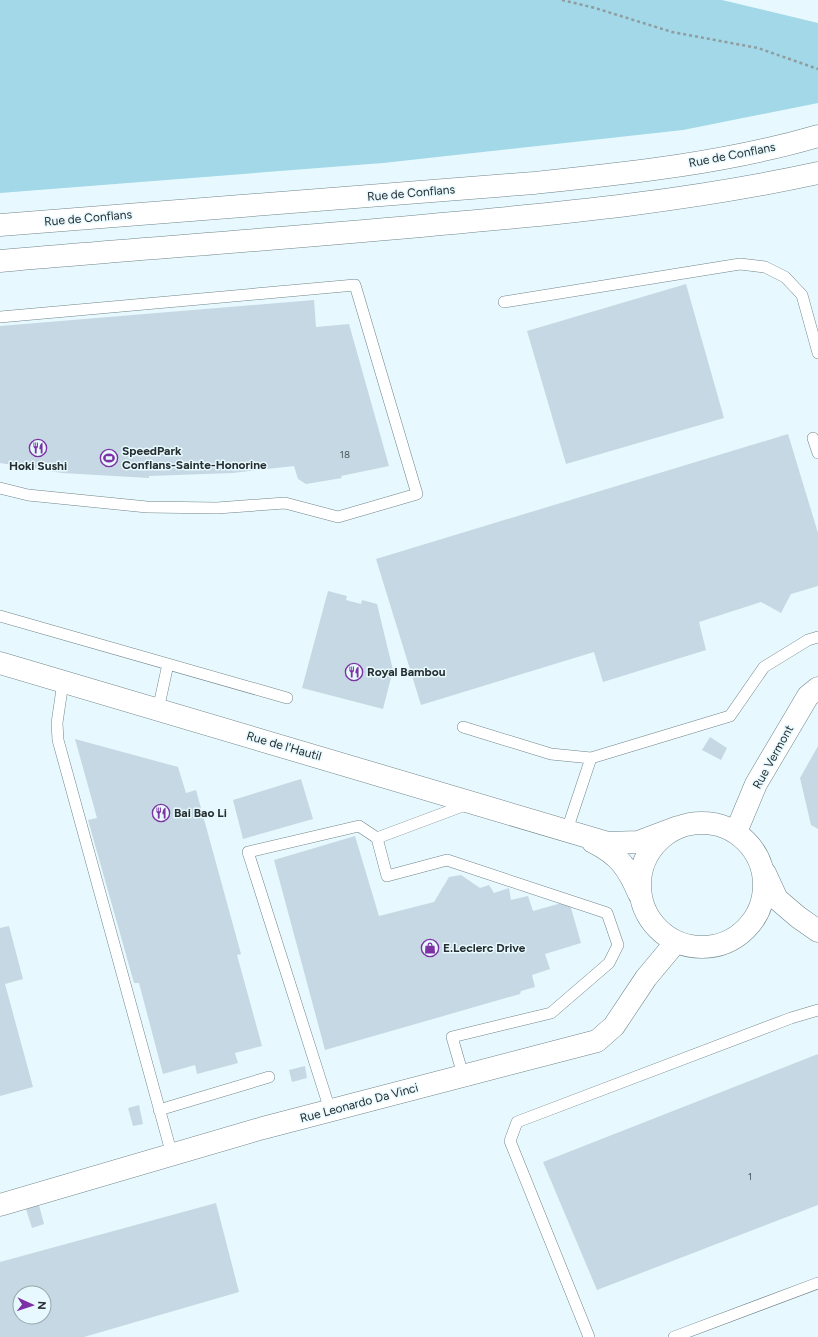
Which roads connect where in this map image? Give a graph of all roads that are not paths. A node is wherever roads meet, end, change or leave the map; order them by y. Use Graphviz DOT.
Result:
graph roads {
  1 [pos="818,136"];
  2 [pos="818,173"];
  3 [pos="0,225"];
  4 [pos="0,261"];
  5 [pos="504,302"];
  6 [pos="0,317"];
  7 [pos="818,353"];
  8 [pos="813,438"];
  9 [pos="818,453"];
  10 [pos="0,488"];
  11 [pos="0,616"];
  12 [pos="818,637"];
  13 [pos="0,663"];
  14 [pos="168,664"];
  15 [pos="63,682"];
  16 [pos="818,688"];
  17 [pos="287,698"];
  18 [pos="158,710"];
  19 [pos="463,727"];
  20 [pos="591,758"];
  21 [pos="474,802"];
  22 [pos="678,827"];
  23 [pos="567,830"];
  24 [pos="736,832"];
  25 [pos="377,838"];
  26 [pos="761,864"];
  27 [pos="645,911"];
  28 [pos="747,928"];
  29 [pos="814,928"];
  30 [pos="676,942"];
  31 [pos="818,1010"];
  32 [pos="464,1075"];
  33 [pos="269,1077"];
  34 [pos="159,1110"];
  35 [pos="330,1110"];
  36 [pos="172,1155"];
  37 [pos="0,1205"];
  38 [pos="818,1283"];
  39 [pos="589,1337"];
  40 [pos="674,1337"];
  1 -- 3 [label="street, Rue de Conflans"];
  2 -- 4 [label="street"];
  5 -- 7 [label="lane"];
  6 -- 10 [label="lane"];
  8 -- 9 [label="lane"];
  11 -- 14 [label="lane"];
  12 -- 20 [label="lane"];
  13 -- 15 [label="street, Rue de l'Hautil"];
  14 -- 17 [label="lane"];
  14 -- 18 [label="lane"];
  15 -- 18 [label="street, Rue de l'Hautil"];
  15 -- 34 [label="lane"];
  16 -- 24 [label="street, Rue Vermont"];
  18 -- 21 [label="street, Rue de l'Hautil"];
  19 -- 20 [label="lane"];
  20 -- 23 [label="lane"];
  21 -- 23 [label="street, Rue de l'Hautil"];
  21 -- 25 [label="lane"];
  22 -- 23 [label="street, Rue de l'Hautil"];
  22 -- 24 [label="street"];
  22 -- 27 [label="street"];
  23 -- 27 [label="street, Rue de l'Hautil"];
  24 -- 26 [label="street"];
  25 -- 32 [label="lane"];
  25 -- 35 [label="lane"];
  26 -- 28 [label="street"];
  26 -- 29 [label="street"];
  27 -- 30 [label="street"];
  28 -- 29 [label="street"];
  28 -- 30 [label="street"];
  30 -- 32 [label="street, Rue Leonardo Da Vinci"];
  31 -- 39 [label="lane"];
  32 -- 35 [label="street, Rue Leonardo Da Vinci"];
  33 -- 34 [label="lane"];
  34 -- 36 [label="lane"];
  35 -- 36 [label="street, Rue Leonardo Da Vinci"];
  36 -- 37 [label="street, Rue Leonardo Da Vinci"];
  38 -- 40 [label="lane"];
}
